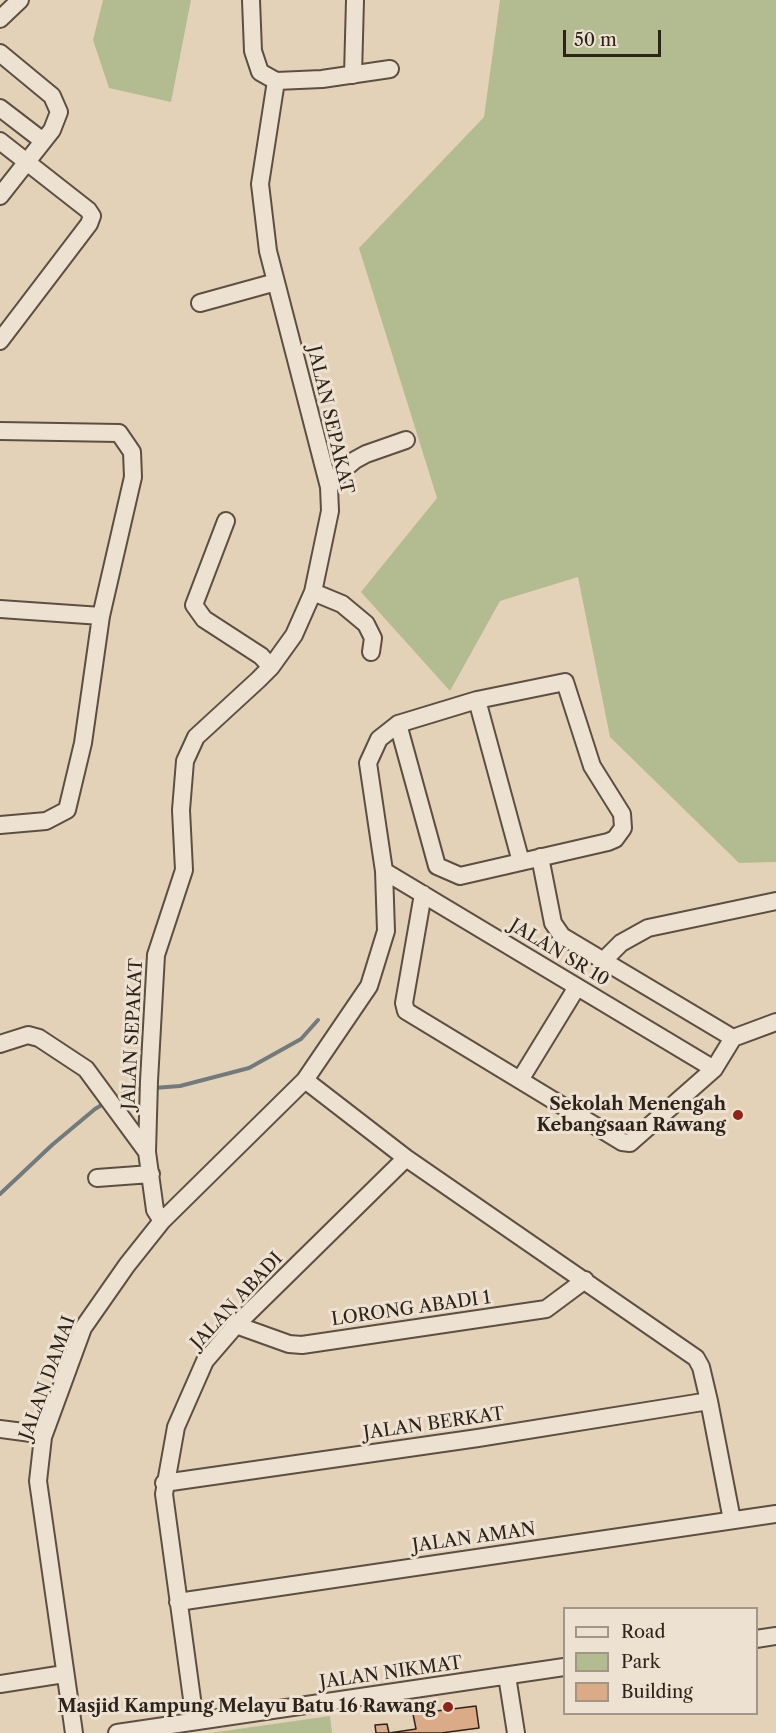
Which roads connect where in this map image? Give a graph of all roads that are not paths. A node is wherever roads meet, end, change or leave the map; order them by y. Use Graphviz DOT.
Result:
graph roads {
  1 [pos="20,0"];
  2 [pos="251,0"];
  3 [pos="355,0"];
  4 [pos="0,18"];
  5 [pos="0,53"];
  6 [pos="390,69"];
  7 [pos="353,75"];
  8 [pos="276,81"];
  9 [pos="0,108"];
  10 [pos="0,141"];
  11 [pos="43,141"];
  12 [pos="27,162"];
  13 [pos="0,196"];
  14 [pos="276,282"];
  15 [pos="201,303"];
  16 [pos="0,341"];
  17 [pos="0,431"];
  18 [pos="405,440"];
  19 [pos="329,487"];
  20 [pos="226,521"];
  21 [pos="313,592"];
  22 [pos="0,609"];
  23 [pos="101,616"];
  24 [pos="371,652"];
  25 [pos="271,667"];
  26 [pos="477,700"];
  27 [pos="398,724"];
  28 [pos="0,825"];
  29 [pos="540,857"];
  30 [pos="521,862"];
  31 [pos="384,871"];
  32 [pos="423,894"];
  33 [pos="776,901"];
  34 [pos="602,962"];
  35 [pos="577,987"];
  36 [pos="776,1022"];
  37 [pos="733,1038"];
  38 [pos="0,1044"];
  39 [pos="714,1070"];
  40 [pos="305,1080"];
  41 [pos="520,1080"];
  42 [pos="147,1152"];
  43 [pos="406,1158"];
  44 [pos="151,1174"];
  45 [pos="97,1178"];
  46 [pos="162,1221"];
  47 [pos="585,1280"];
  48 [pos="236,1325"];
  49 [pos="709,1401"];
  50 [pos="0,1429"];
  51 [pos="43,1437"];
  52 [pos="164,1483"];
  53 [pos="776,1514"];
  54 [pos="732,1520"];
  55 [pos="178,1602"];
  56 [pos="776,1636"];
  57 [pos="758,1639"];
  58 [pos="563,1667"];
  59 [pos="64,1674"];
  60 [pos="507,1676"];
  61 [pos="0,1684"];
  62 [pos="195,1721"];
  63 [pos="74,1733"];
  64 [pos="117,1733"];
  65 [pos="516,1733"];
  1 -- 4 [label="street"];
  2 -- 8 [label="street"];
  3 -- 7 [label="street"];
  5 -- 11 [label="street"];
  6 -- 7 [label="street"];
  7 -- 8 [label="street"];
  8 -- 14 [label="street, JALAN SEPAKAT"];
  9 -- 11 [label="street"];
  10 -- 12 [label="street"];
  11 -- 12 [label="street"];
  12 -- 13 [label="street"];
  12 -- 16 [label="street"];
  14 -- 15 [label="street"];
  14 -- 19 [label="street, JALAN SEPAKAT"];
  17 -- 23 [label="street"];
  18 -- 19 [label="street"];
  19 -- 21 [label="street, JALAN SEPAKAT"];
  20 -- 25 [label="street"];
  21 -- 24 [label="street"];
  21 -- 25 [label="street, JALAN SEPAKAT"];
  22 -- 23 [label="street"];
  23 -- 28 [label="street"];
  25 -- 42 [label="street, JALAN SEPAKAT"];
  26 -- 27 [label="street"];
  26 -- 29 [label="street"];
  26 -- 30 [label="street"];
  27 -- 30 [label="street"];
  27 -- 31 [label="street, JALAN DAMAI"];
  29 -- 30 [label="street"];
  29 -- 34 [label="street"];
  31 -- 32 [label="street, JALAN SR 10"];
  31 -- 40 [label="street, JALAN DAMAI"];
  32 -- 35 [label="street, JALAN SR 10"];
  32 -- 41 [label="street"];
  33 -- 34 [label="street"];
  34 -- 37 [label="street"];
  35 -- 39 [label="street, JALAN SR 10"];
  35 -- 41 [label="street"];
  36 -- 37 [label="street"];
  37 -- 39 [label="street"];
  38 -- 42 [label="street"];
  39 -- 41 [label="street"];
  40 -- 43 [label="street"];
  40 -- 46 [label="street, JALAN DAMAI"];
  42 -- 44 [label="street, JALAN SEPAKAT"];
  43 -- 47 [label="street"];
  43 -- 48 [label="street, JALAN ABADI"];
  44 -- 45 [label="street"];
  44 -- 46 [label="street, JALAN SEPAKAT"];
  46 -- 51 [label="street, JALAN DAMAI"];
  47 -- 48 [label="street, LORONG ABADI 1"];
  47 -- 49 [label="street"];
  48 -- 52 [label="street, JALAN ABADI"];
  49 -- 52 [label="street, JALAN BERKAT"];
  49 -- 54 [label="street"];
  50 -- 51 [label="street"];
  51 -- 59 [label="street, JALAN DAMAI"];
  52 -- 55 [label="street, JALAN ABADI"];
  53 -- 54 [label="street, JALAN AMAN"];
  54 -- 55 [label="street, JALAN AMAN"];
  55 -- 62 [label="street, JALAN ABADI"];
  56 -- 57 [label="street"];
  58 -- 60 [label="street, JALAN NIKMAT"];
  59 -- 61 [label="street"];
  59 -- 63 [label="street, JALAN DAMAI"];
  60 -- 62 [label="street, JALAN NIKMAT"];
  60 -- 65 [label="street"];
  62 -- 64 [label="street, JALAN NIKMAT"];
}
